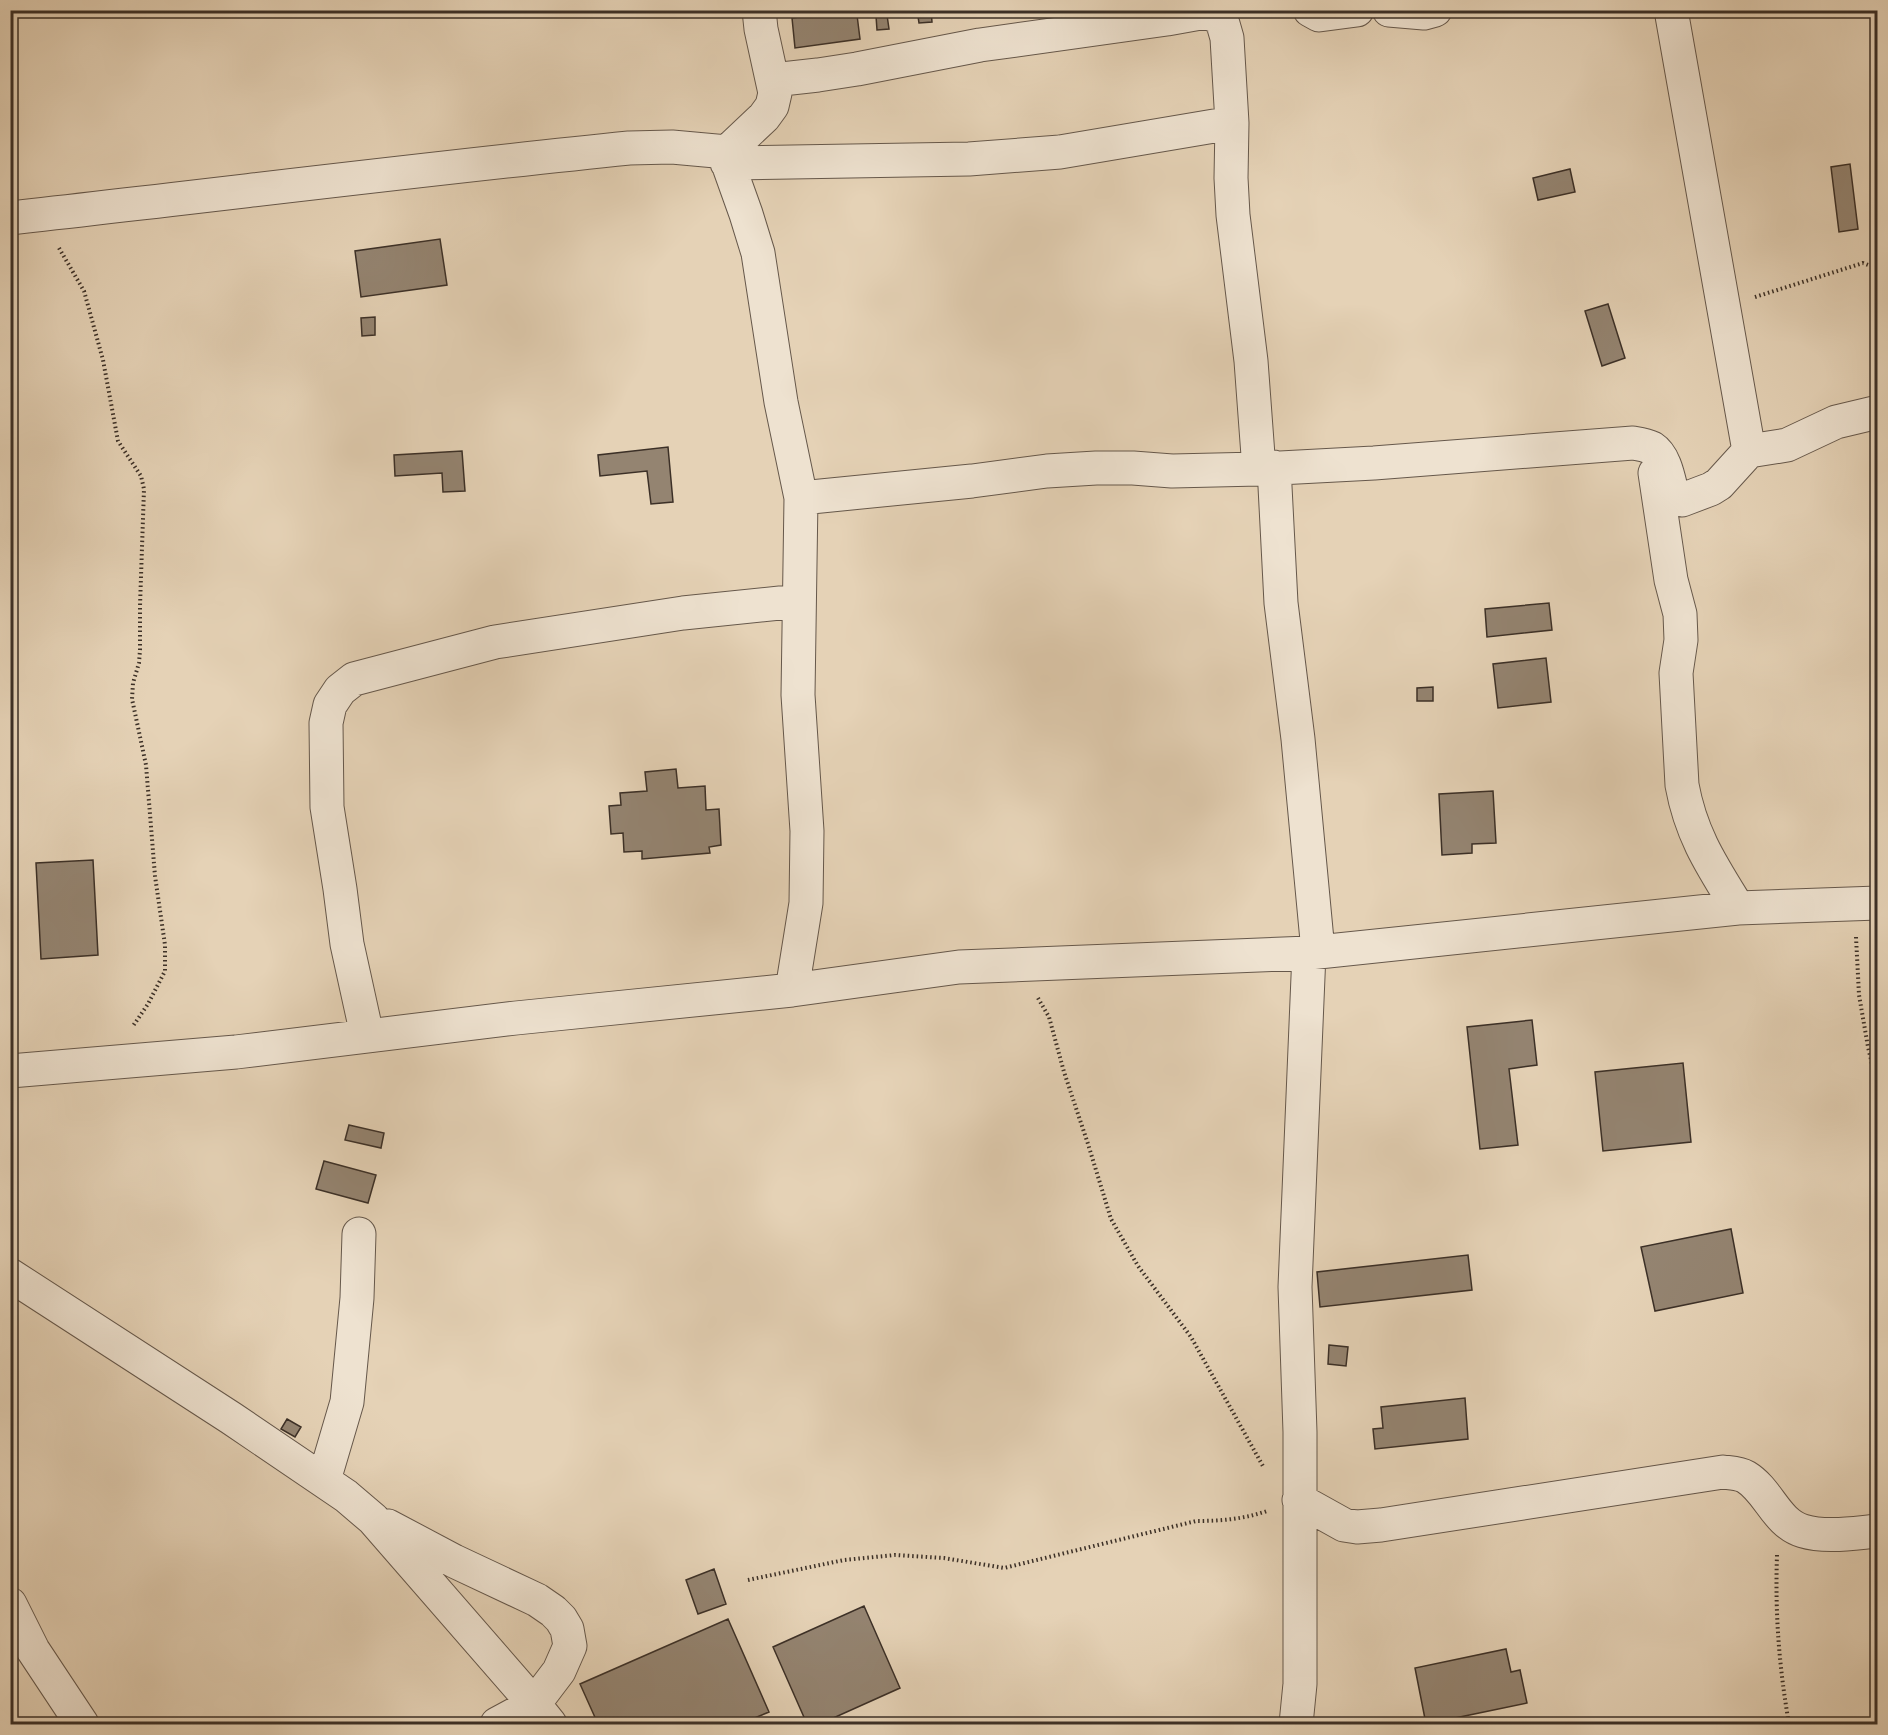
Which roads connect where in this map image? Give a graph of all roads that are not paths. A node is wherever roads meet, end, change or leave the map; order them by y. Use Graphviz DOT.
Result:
graph roads {
  1 [pos="759,10"];
  2 [pos="1310,10"];
  3 [pos="1357,10"];
  4 [pos="1389,10"];
  5 [pos="1435,10"];
  6 [pos="1671,10"];
  7 [pos="773,80"];
  8 [pos="1232,123"];
  9 [pos="727,158"];
  10 [pos="23,216"];
  11 [pos="1878,412"];
  12 [pos="1651,448"];
  13 [pos="1749,451"];
  14 [pos="1267,468"];
  15 [pos="801,498"];
  16 [pos="799,601"];
  17 [pos="1866,903"];
  18 [pos="1738,908"];
  19 [pos="1314,952"];
  20 [pos="792,990"];
  21 [pos="367,1035"];
  22 [pos="10,1071"];
  23 [pos="359,1234"];
  24 [pos="10,1275"];
  25 [pos="324,1480"];
  26 [pos="1292,1502"];
  27 [pos="373,1519"];
  28 [pos="1878,1531"];
  29 [pos="10,1604"];
  30 [pos="542,1714"];
  31 [pos="82,1725"];
  32 [pos="497,1725"];
  33 [pos="1296,1725"];
  1 -- 7 [label="street"];
  2 -- 3 [label="street"];
  4 -- 5 [label="street"];
  6 -- 13 [label="street"];
  7 -- 8 [label="street"];
  7 -- 9 [label="street"];
  8 -- 9 [label="street"];
  8 -- 14 [label="street"];
  9 -- 10 [label="street"];
  9 -- 15 [label="street"];
  11 -- 13 [label="street"];
  12 -- 13 [label="street"];
  12 -- 14 [label="street"];
  12 -- 18 [label="street"];
  14 -- 15 [label="street"];
  14 -- 19 [label="street"];
  15 -- 16 [label="street"];
  16 -- 20 [label="street"];
  16 -- 21 [label="street"];
  17 -- 18 [label="street"];
  18 -- 19 [label="street"];
  19 -- 20 [label="street"];
  19 -- 26 [label="street"];
  20 -- 21 [label="street"];
  21 -- 22 [label="street"];
  23 -- 25 [label="street"];
  24 -- 25 [label="street"];
  25 -- 27 [label="street"];
  26 -- 28 [label="street"];
  26 -- 33 [label="street"];
  27 -- 30 [label="street"];
  27 -- 30 [label="street"];
  29 -- 31 [label="street"];
  30 -- 32 [label="street"];
}
